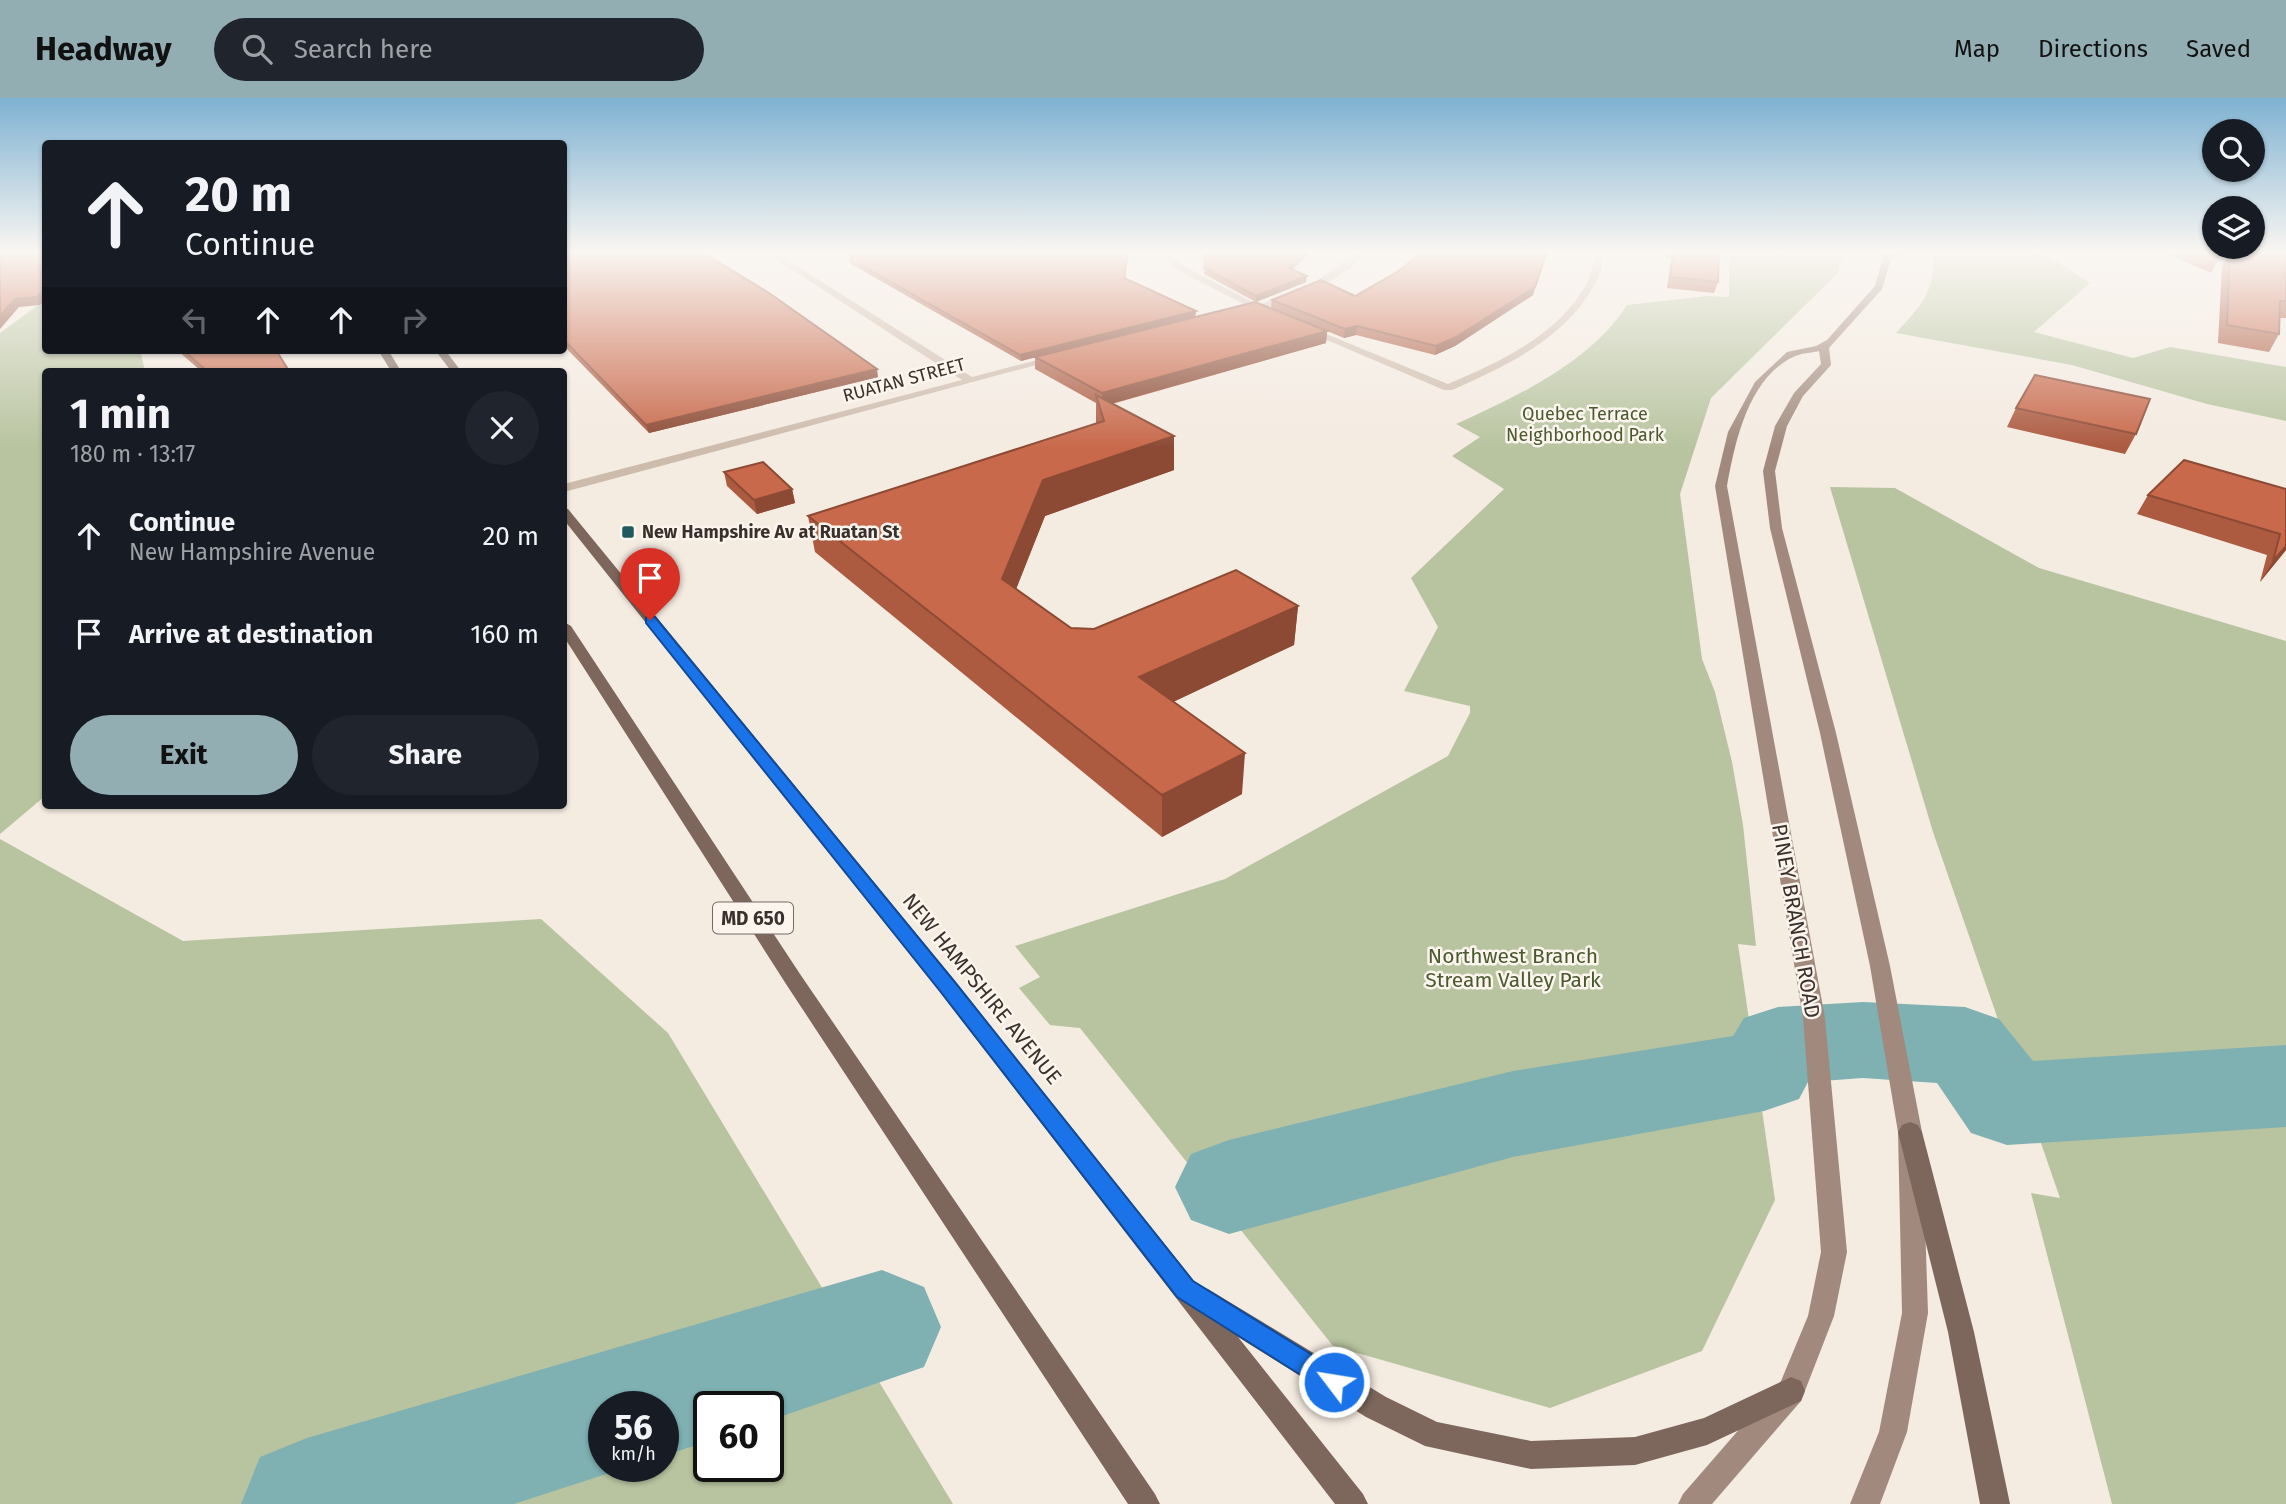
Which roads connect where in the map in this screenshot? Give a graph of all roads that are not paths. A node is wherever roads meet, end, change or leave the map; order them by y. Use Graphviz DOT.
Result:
graph roads {
  1 [pos="874,317"];
  2 [pos="1568,317"];
  3 [pos="1852,317"];
  4 [pos="1292,323"];
  5 [pos="1824,348"];
  6 [pos="443,354"];
  7 [pos="1075,354"];
  8 [pos="454,368"];
  9 [pos="969,380"];
  10 [pos="567,487"];
  11 [pos="567,516"];
  12 [pos="567,631"];
  13 [pos="1910,1132"];
  14 [pos="1185,1289"];
  15 [pos="1791,1391"];
  16 [pos="1145,1504"];
  17 [pos="1353,1504"];
  18 [pos="1693,1504"];
  19 [pos="1865,1504"];
  20 [pos="1995,1504"];
  1 -- 9 [label="street"];
  2 -- 4 [label="street"];
  3 -- 5 [label="main road"];
  5 -- 13 [label="main road"];
  5 -- 15 [label="main road, PINEY BRANCH ROAD"];
  6 -- 8 [label="main road"];
  7 -- 9 [label="street, RUATAN STREET"];
  9 -- 10 [label="street, RUATAN STREET"];
  11 -- 14 [label="main road, NEW HAMPSHIRE AVENUE"];
  12 -- 16 [label="main road, MD 650"];
  13 -- 19 [label="main road"];
  13 -- 20 [label="main road"];
  14 -- 15 [label="main road"];
  14 -- 17 [label="main road, NEW HAMPSHIRE AVENUE"];
  15 -- 18 [label="main road, PINEY BRANCH ROAD"];
}
